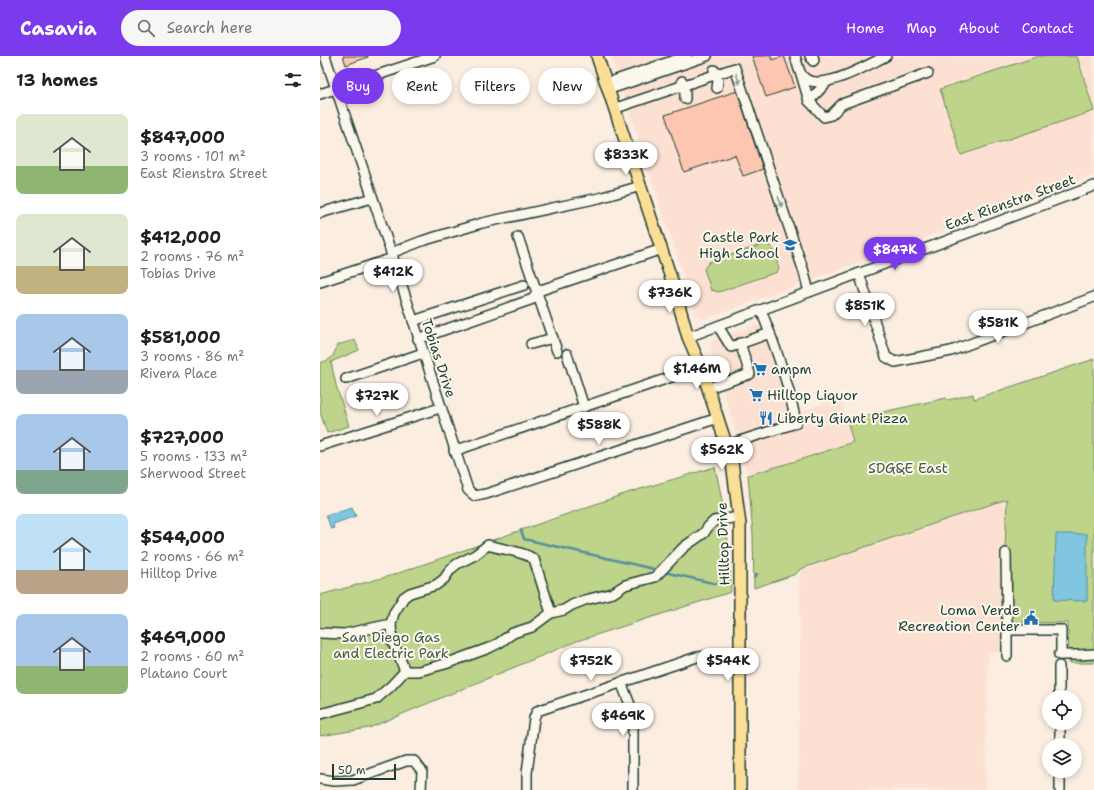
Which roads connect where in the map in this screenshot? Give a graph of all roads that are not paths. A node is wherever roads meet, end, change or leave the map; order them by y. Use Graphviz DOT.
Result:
graph roads {
  1 [pos="325,56"];
  2 [pos="435,56"];
  3 [pos="597,56"];
  4 [pos="687,56"];
  5 [pos="795,56"];
  6 [pos="886,56"];
  7 [pos="709,57"];
  8 [pos="678,71"];
  9 [pos="715,72"];
  10 [pos="384,73"];
  11 [pos="928,73"];
  12 [pos="801,74"];
  13 [pos="332,77"];
  14 [pos="828,81"];
  15 [pos="608,86"];
  16 [pos="718,88"];
  17 [pos="332,90"];
  18 [pos="320,94"];
  19 [pos="684,99"];
  20 [pos="809,101"];
  21 [pos="341,104"];
  22 [pos="616,108"];
  23 [pos="641,186"];
  24 [pos="1094,186"];
  25 [pos="372,198"];
  26 [pos="321,211"];
  27 [pos="518,237"];
  28 [pos="662,249"];
  29 [pos="392,255"];
  30 [pos="859,274"];
  31 [pos="320,282"];
  32 [pos="524,285"];
  33 [pos="538,291"];
  34 [pos="809,292"];
  35 [pos="1094,297"];
  36 [pos="760,310"];
  37 [pos="413,321"];
  38 [pos="718,326"];
  39 [pos="770,333"];
  40 [pos="688,337"];
  41 [pos="553,338"];
  42 [pos="418,339"];
  43 [pos="740,343"];
  44 [pos="530,344"];
  45 [pos="558,351"];
  46 [pos="423,353"];
  47 [pos="567,354"];
  48 [pos="701,367"];
  49 [pos="346,379"];
  50 [pos="708,388"];
  51 [pos="584,407"];
  52 [pos="440,408"];
  53 [pos="718,418"];
  54 [pos="727,445"];
  55 [pos="320,446"];
  56 [pos="454,451"];
  57 [pos="739,517"];
  58 [pos="1006,553"];
  59 [pos="551,613"];
  60 [pos="391,624"];
  61 [pos="1007,630"];
  62 [pos="320,633"];
  63 [pos="739,654"];
  64 [pos="1094,654"];
  65 [pos="1007,656"];
  66 [pos="1059,666"];
  67 [pos="405,671"];
  68 [pos="621,682"];
  69 [pos="1059,690"];
  70 [pos="320,714"];
  71 [pos="1060,778"];
  72 [pos="320,779"];
  73 [pos="421,790"];
  74 [pos="527,790"];
  75 [pos="633,790"];
  76 [pos="740,790"];
  77 [pos="1060,790"];
  1 -- 13 [label="street, Tobias Drive"];
  2 -- 10 [label="street"];
  3 -- 15 [label="main road, Hilltop Drive"];
  4 -- 8 [label="street"];
  5 -- 12 [label="street"];
  6 -- 14 [label="street"];
  7 -- 8 [label="street"];
  8 -- 9 [label="street"];
  8 -- 15 [label="street"];
  8 -- 19 [label="street"];
  8 -- 22 [label="street"];
  9 -- 16 [label="street"];
  9 -- 34 [label="street, one-way"];
  11 -- 20 [label="street"];
  12 -- 14 [label="street"];
  12 -- 20 [label="street"];
  14 -- 20 [label="street"];
  15 -- 22 [label="main road, Hilltop Drive"];
  17 -- 18 [label="street"];
  21 -- 25 [label="street, Tobias Drive"];
  22 -- 23 [label="main road, Hilltop Drive"];
  23 -- 28 [label="main road, Hilltop Drive"];
  23 -- 29 [label="street"];
  24 -- 30 [label="street, East Rienstra Street"];
  25 -- 26 [label="street"];
  25 -- 29 [label="street, Tobias Drive"];
  27 -- 33 [label="street"];
  28 -- 33 [label="street"];
  28 -- 40 [label="main road, Hilltop Drive"];
  29 -- 31 [label="street"];
  29 -- 37 [label="street, Tobias Drive"];
  30 -- 34 [label="street, East Rienstra Street"];
  30 -- 35 [label="street"];
  32 -- 37 [label="street"];
  33 -- 41 [label="street"];
  33 -- 42 [label="street"];
  34 -- 36 [label="street, East Rienstra Street"];
  36 -- 38 [label="street, East Rienstra Street"];
  36 -- 39 [label="street"];
  37 -- 42 [label="street, Tobias Drive"];
  38 -- 40 [label="street, East Rienstra Street"];
  38 -- 43 [label="street"];
  39 -- 43 [label="street"];
  39 -- 54 [label="street"];
  40 -- 48 [label="main road, Hilltop Drive"];
  41 -- 44 [label="street"];
  41 -- 45 [label="street"];
  42 -- 46 [label="street, Tobias Drive"];
  43 -- 50 [label="street"];
  46 -- 49 [label="street"];
  46 -- 52 [label="street, Tobias Drive"];
  47 -- 51 [label="street"];
  48 -- 50 [label="main road, Hilltop Drive"];
  48 -- 51 [label="street"];
  50 -- 53 [label="main road, Hilltop Drive"];
  51 -- 56 [label="street"];
  52 -- 55 [label="street"];
  52 -- 56 [label="street, Tobias Drive"];
  53 -- 54 [label="main road, Hilltop Drive"];
  53 -- 56 [label="street, Tobias Drive"];
  54 -- 57 [label="main road, Hilltop Drive"];
  57 -- 59 [label="street"];
  57 -- 63 [label="main road, Hilltop Drive"];
  58 -- 61 [label="street"];
  59 -- 60 [label="street"];
  59 -- 67 [label="street"];
  60 -- 62 [label="street"];
  60 -- 67 [label="street"];
  61 -- 64 [label="street"];
  61 -- 65 [label="street"];
  63 -- 68 [label="street"];
  63 -- 76 [label="main road, Hilltop Drive"];
  66 -- 69 [label="street"];
  67 -- 70 [label="street"];
  68 -- 74 [label="street"];
  68 -- 75 [label="street"];
  71 -- 77 [label="street"];
  72 -- 73 [label="street"];
}
